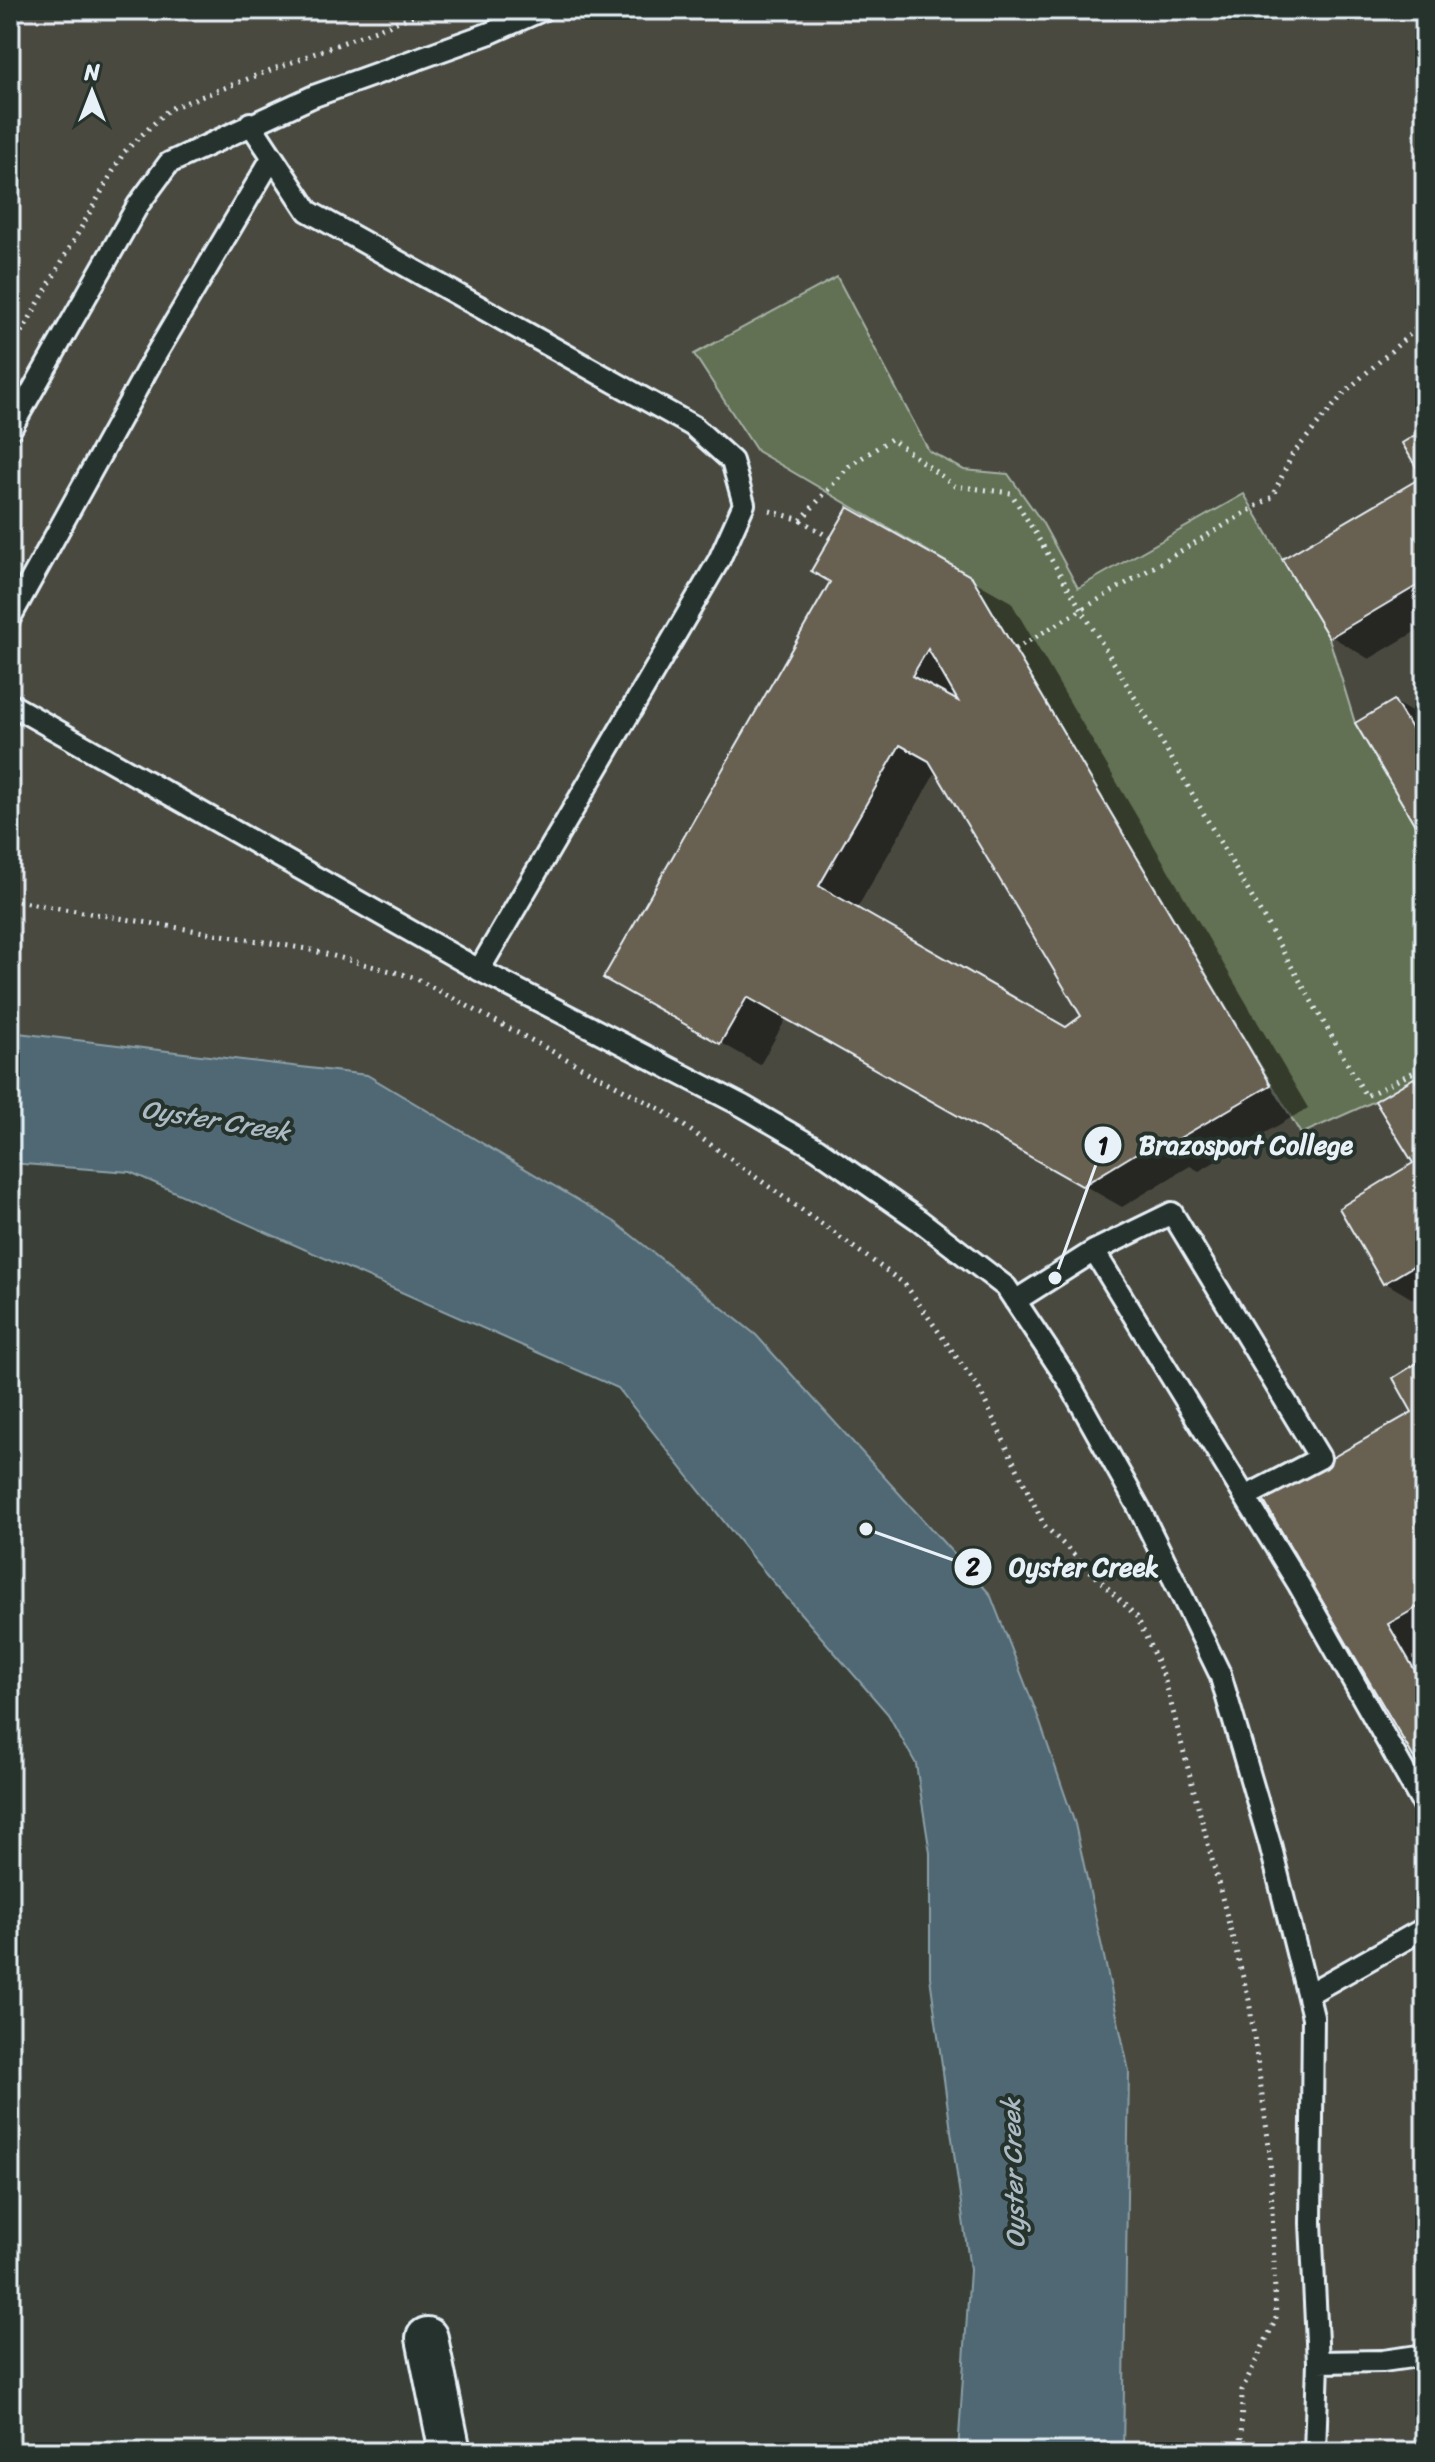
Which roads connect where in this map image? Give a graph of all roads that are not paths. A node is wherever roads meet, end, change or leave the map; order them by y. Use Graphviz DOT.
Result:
graph roads {
  1 [pos="542,10"];
  2 [pos="250,123"];
  3 [pos="272,158"];
  4 [pos="10,430"];
  5 [pos="10,618"];
  6 [pos="10,704"];
  7 [pos="479,970"];
  8 [pos="1094,1251"];
  9 [pos="1015,1301"];
  10 [pos="1245,1497"];
  11 [pos="1425,1808"];
  12 [pos="1425,1928"];
  13 [pos="1308,1994"];
  14 [pos="427,2338"];
  15 [pos="1425,2355"];
  16 [pos="1318,2362"];
  17 [pos="450,2452"];
  18 [pos="1315,2452"];
  1 -- 2 [label="lane"];
  2 -- 3 [label="lane"];
  2 -- 4 [label="lane"];
  3 -- 5 [label="lane"];
  3 -- 7 [label="lane"];
  6 -- 7 [label="lane"];
  7 -- 9 [label="lane"];
  8 -- 9 [label="lane"];
  8 -- 10 [label="lane"];
  8 -- 10 [label="lane"];
  9 -- 13 [label="lane"];
  10 -- 11 [label="lane"];
  12 -- 13 [label="lane"];
  13 -- 16 [label="lane"];
  14 -- 17 [label="street"];
  15 -- 16 [label="lane"];
  16 -- 18 [label="lane"];
}
